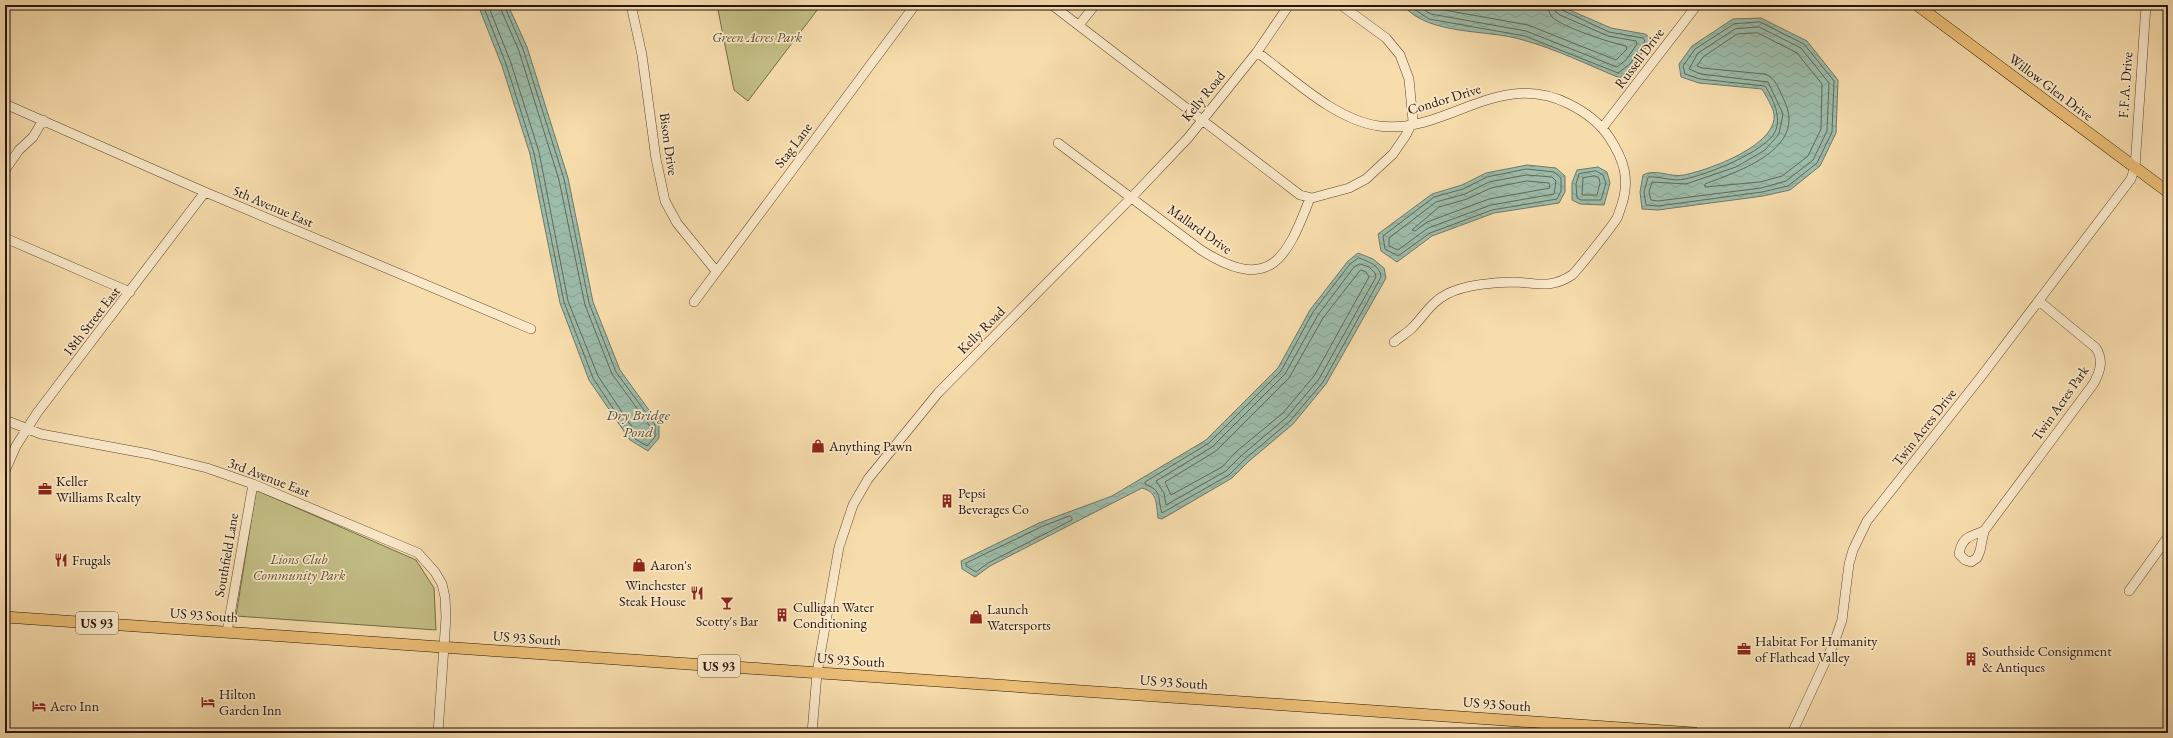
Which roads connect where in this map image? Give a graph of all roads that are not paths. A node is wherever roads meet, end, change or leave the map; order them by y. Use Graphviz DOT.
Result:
graph roads {
  1 [pos="631,5"];
  2 [pos="915,5"];
  3 [pos="1052,5"];
  4 [pos="1095,5"];
  5 [pos="1289,5"];
  6 [pos="1341,5"];
  7 [pos="1697,5"];
  8 [pos="1917,5"];
  9 [pos="2146,5"];
  10 [pos="1079,25"];
  11 [pos="1257,52"];
  12 [pos="5,104"];
  13 [pos="43,120"];
  14 [pos="1202,120"];
  15 [pos="1411,125"];
  16 [pos="1603,127"];
  17 [pos="1058,143"];
  18 [pos="2135,167"];
  19 [pos="5,170"];
  20 [pos="205,192"];
  21 [pos="2168,192"];
  22 [pos="1132,197"];
  23 [pos="1310,198"];
  24 [pos="5,238"];
  25 [pos="716,271"];
  26 [pos="130,292"];
  27 [pos="2039,301"];
  28 [pos="694,302"];
  29 [pos="531,329"];
  30 [pos="1394,342"];
  31 [pos="5,420"];
  32 [pos="27,428"];
  33 [pos="5,471"];
  34 [pos="253,484"];
  35 [pos="1984,531"];
  36 [pos="2168,537"];
  37 [pos="2129,591"];
  38 [pos="5,617"];
  39 [pos="227,632"];
  40 [pos="444,647"];
  41 [pos="816,673"];
  42 [pos="438,733"];
  43 [pos="812,733"];
  44 [pos="1694,733"];
  45 [pos="1792,733"];
  1 -- 25 [label="street, Bison Drive"];
  2 -- 25 [label="street, Stag Lane"];
  3 -- 10 [label="street"];
  4 -- 10 [label="street"];
  5 -- 11 [label="street, Kelly Road"];
  6 -- 15 [label="street"];
  7 -- 16 [label="street, Russell Drive"];
  8 -- 18 [label="main road, Willow Glen Drive"];
  9 -- 18 [label="street, F.F.A. Drive"];
  10 -- 14 [label="street"];
  11 -- 14 [label="street, Kelly Road"];
  11 -- 15 [label="street, Condor Drive"];
  12 -- 13 [label="street, 5th Avenue East"];
  13 -- 19 [label="street"];
  13 -- 20 [label="street, 5th Avenue East"];
  14 -- 22 [label="street, Kelly Road"];
  14 -- 23 [label="street"];
  15 -- 16 [label="street, Condor Drive"];
  15 -- 23 [label="street"];
  16 -- 30 [label="street, Condor Drive"];
  17 -- 22 [label="street, Mallard Drive"];
  18 -- 21 [label="main road, Willow Glen Drive"];
  18 -- 27 [label="street, Twin Acres Drive"];
  20 -- 26 [label="street, 18th Street East"];
  20 -- 29 [label="street, 5th Avenue East"];
  22 -- 23 [label="street, Mallard Drive"];
  22 -- 41 [label="street, Kelly Road"];
  24 -- 26 [label="street"];
  25 -- 28 [label="street, Stag Lane"];
  26 -- 32 [label="street, 18th Street East"];
  27 -- 35 [label="street, Twin Acres Park"];
  27 -- 45 [label="street, Twin Acres Drive"];
  31 -- 32 [label="street, 3rd Avenue East"];
  32 -- 33 [label="street, 18th Street East"];
  32 -- 34 [label="street, 3rd Avenue East"];
  34 -- 39 [label="street, Southfield Lane"];
  34 -- 40 [label="street, 3rd Avenue East"];
  36 -- 37 [label="street"];
  38 -- 39 [label="main road, US 93 South / US 93"];
  39 -- 40 [label="main road, US 93 South / US 93"];
  40 -- 41 [label="main road, US 93 South / US 93"];
  40 -- 42 [label="street, 3rd Avenue East"];
  41 -- 43 [label="street, Kelly Road"];
  41 -- 44 [label="main road, US 93 South / US 93"];
}
